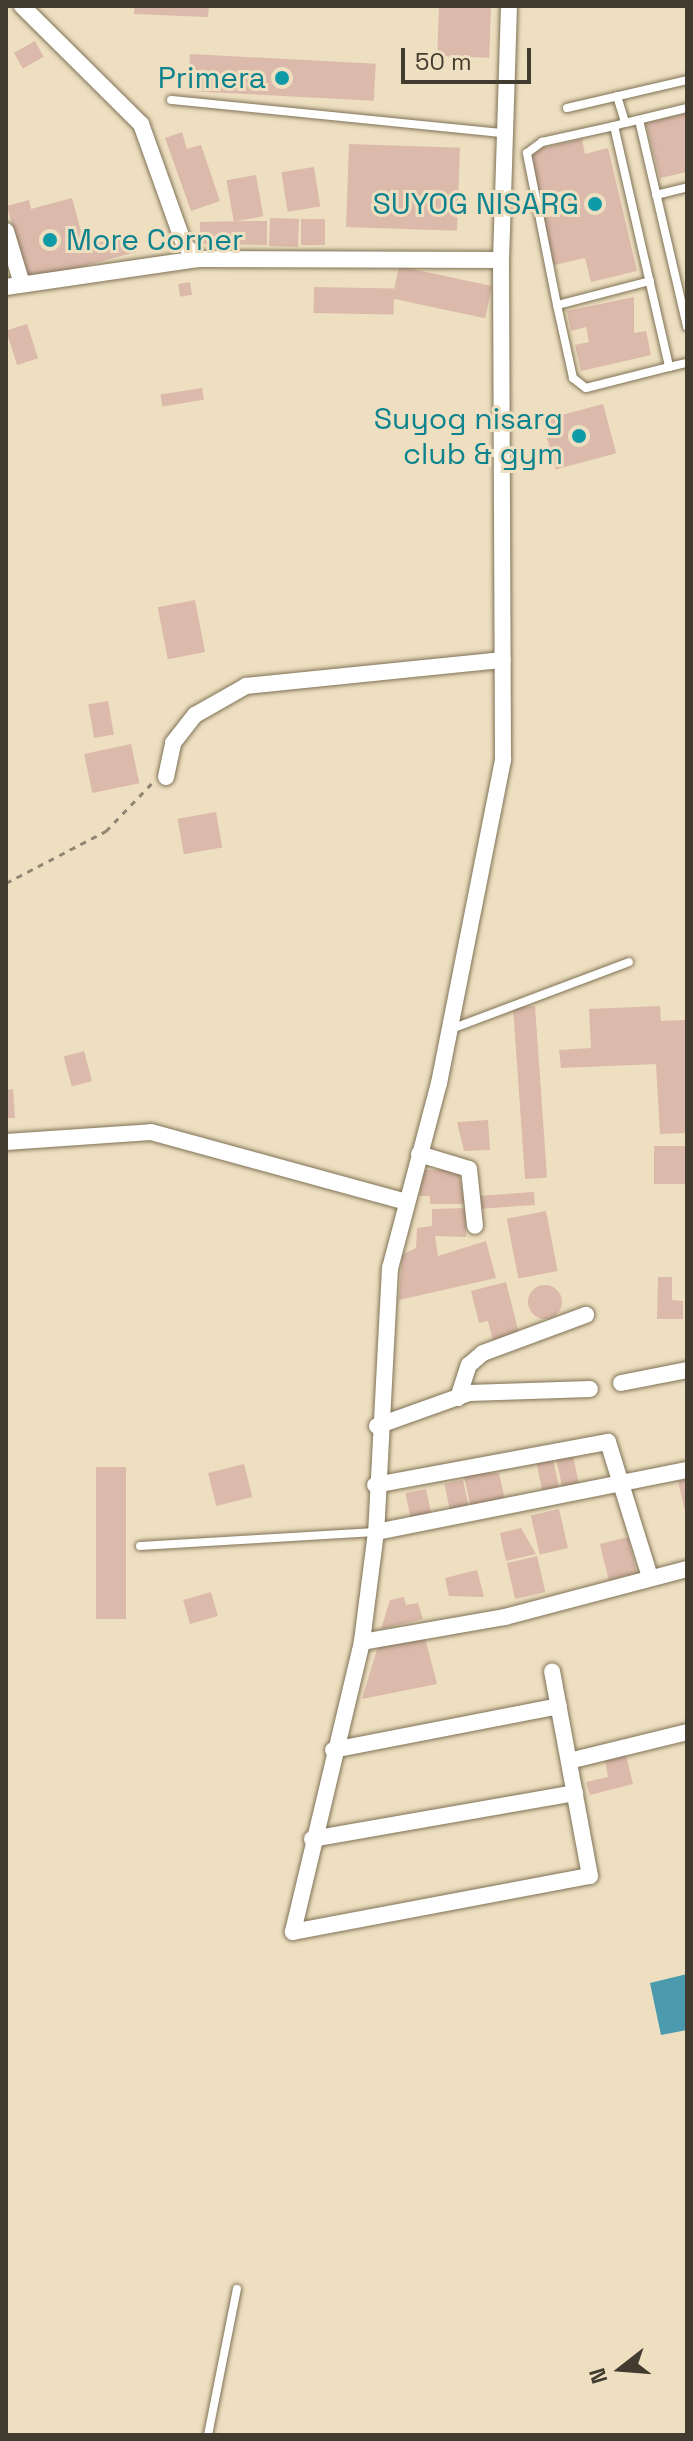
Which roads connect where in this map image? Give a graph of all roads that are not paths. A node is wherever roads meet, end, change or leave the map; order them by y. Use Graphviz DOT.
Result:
graph roads {
  1 [pos="22,6"];
  2 [pos="509,6"];
  3 [pos="687,80"];
  4 [pos="617,96"];
  5 [pos="171,100"];
  6 [pos="567,108"];
  7 [pos="687,108"];
  8 [pos="639,120"];
  9 [pos="625,123"];
  10 [pos="614,126"];
  11 [pos="502,133"];
  12 [pos="687,187"];
  13 [pos="656,195"];
  14 [pos="6,231"];
  15 [pos="198,259"];
  16 [pos="501,260"];
  17 [pos="687,277"];
  18 [pos="676,280"];
  19 [pos="650,281"];
  20 [pos="14,286"];
  21 [pos="557,305"];
  22 [pos="687,326"];
  23 [pos="687,363"];
  24 [pos="669,367"];
  25 [pos="503,660"];
  26 [pos="166,777"];
  27 [pos="629,962"];
  28 [pos="451,1029"];
  29 [pos="6,1142"];
  30 [pos="419,1154"];
  31 [pos="407,1202"];
  32 [pos="475,1226"];
  33 [pos="586,1315"];
  34 [pos="687,1370"];
  35 [pos="621,1383"];
  36 [pos="590,1389"];
  37 [pos="458,1398"];
  38 [pos="377,1426"];
  39 [pos="687,1470"];
  40 [pos="625,1482"];
  41 [pos="375,1485"];
  42 [pos="376,1532"];
  43 [pos="140,1546"];
  44 [pos="687,1569"];
  45 [pos="650,1577"];
  46 [pos="362,1642"];
  47 [pos="552,1671"];
  48 [pos="559,1706"];
  49 [pos="687,1732"];
  50 [pos="333,1750"];
  51 [pos="569,1761"];
  52 [pos="575,1793"];
  53 [pos="312,1839"];
  54 [pos="237,2289"];
  55 [pos="208,2435"];
  1 -- 15 [label="street"];
  2 -- 11 [label="street"];
  3 -- 4 [label="lane"];
  4 -- 6 [label="lane"];
  4 -- 9 [label="lane"];
  5 -- 11 [label="lane"];
  7 -- 8 [label="lane"];
  8 -- 9 [label="lane"];
  8 -- 13 [label="lane"];
  9 -- 10 [label="lane"];
  10 -- 19 [label="lane"];
  10 -- 21 [label="lane"];
  11 -- 16 [label="street"];
  12 -- 13 [label="lane"];
  13 -- 18 [label="lane"];
  14 -- 20 [label="street"];
  15 -- 16 [label="street"];
  15 -- 20 [label="street"];
  16 -- 25 [label="street"];
  17 -- 18 [label="lane"];
  18 -- 22 [label="lane"];
  19 -- 21 [label="lane"];
  19 -- 24 [label="lane"];
  21 -- 24 [label="lane"];
  23 -- 24 [label="lane"];
  25 -- 26 [label="street"];
  25 -- 28 [label="street"];
  27 -- 28 [label="lane"];
  28 -- 30 [label="street"];
  29 -- 31 [label="street"];
  30 -- 31 [label="street"];
  30 -- 32 [label="street"];
  31 -- 38 [label="street"];
  33 -- 37 [label="street"];
  34 -- 35 [label="street"];
  36 -- 37 [label="street"];
  37 -- 38 [label="street"];
  38 -- 41 [label="street"];
  39 -- 40 [label="street"];
  40 -- 41 [label="street"];
  40 -- 42 [label="street"];
  40 -- 45 [label="street"];
  41 -- 42 [label="street"];
  42 -- 43 [label="lane"];
  42 -- 46 [label="street"];
  44 -- 45 [label="street"];
  45 -- 46 [label="street"];
  46 -- 50 [label="street"];
  47 -- 48 [label="street"];
  48 -- 50 [label="street"];
  48 -- 51 [label="street"];
  49 -- 51 [label="street"];
  50 -- 53 [label="street"];
  51 -- 52 [label="street"];
  52 -- 53 [label="street"];
  52 -- 53 [label="street"];
  54 -- 55 [label="lane"];
}
